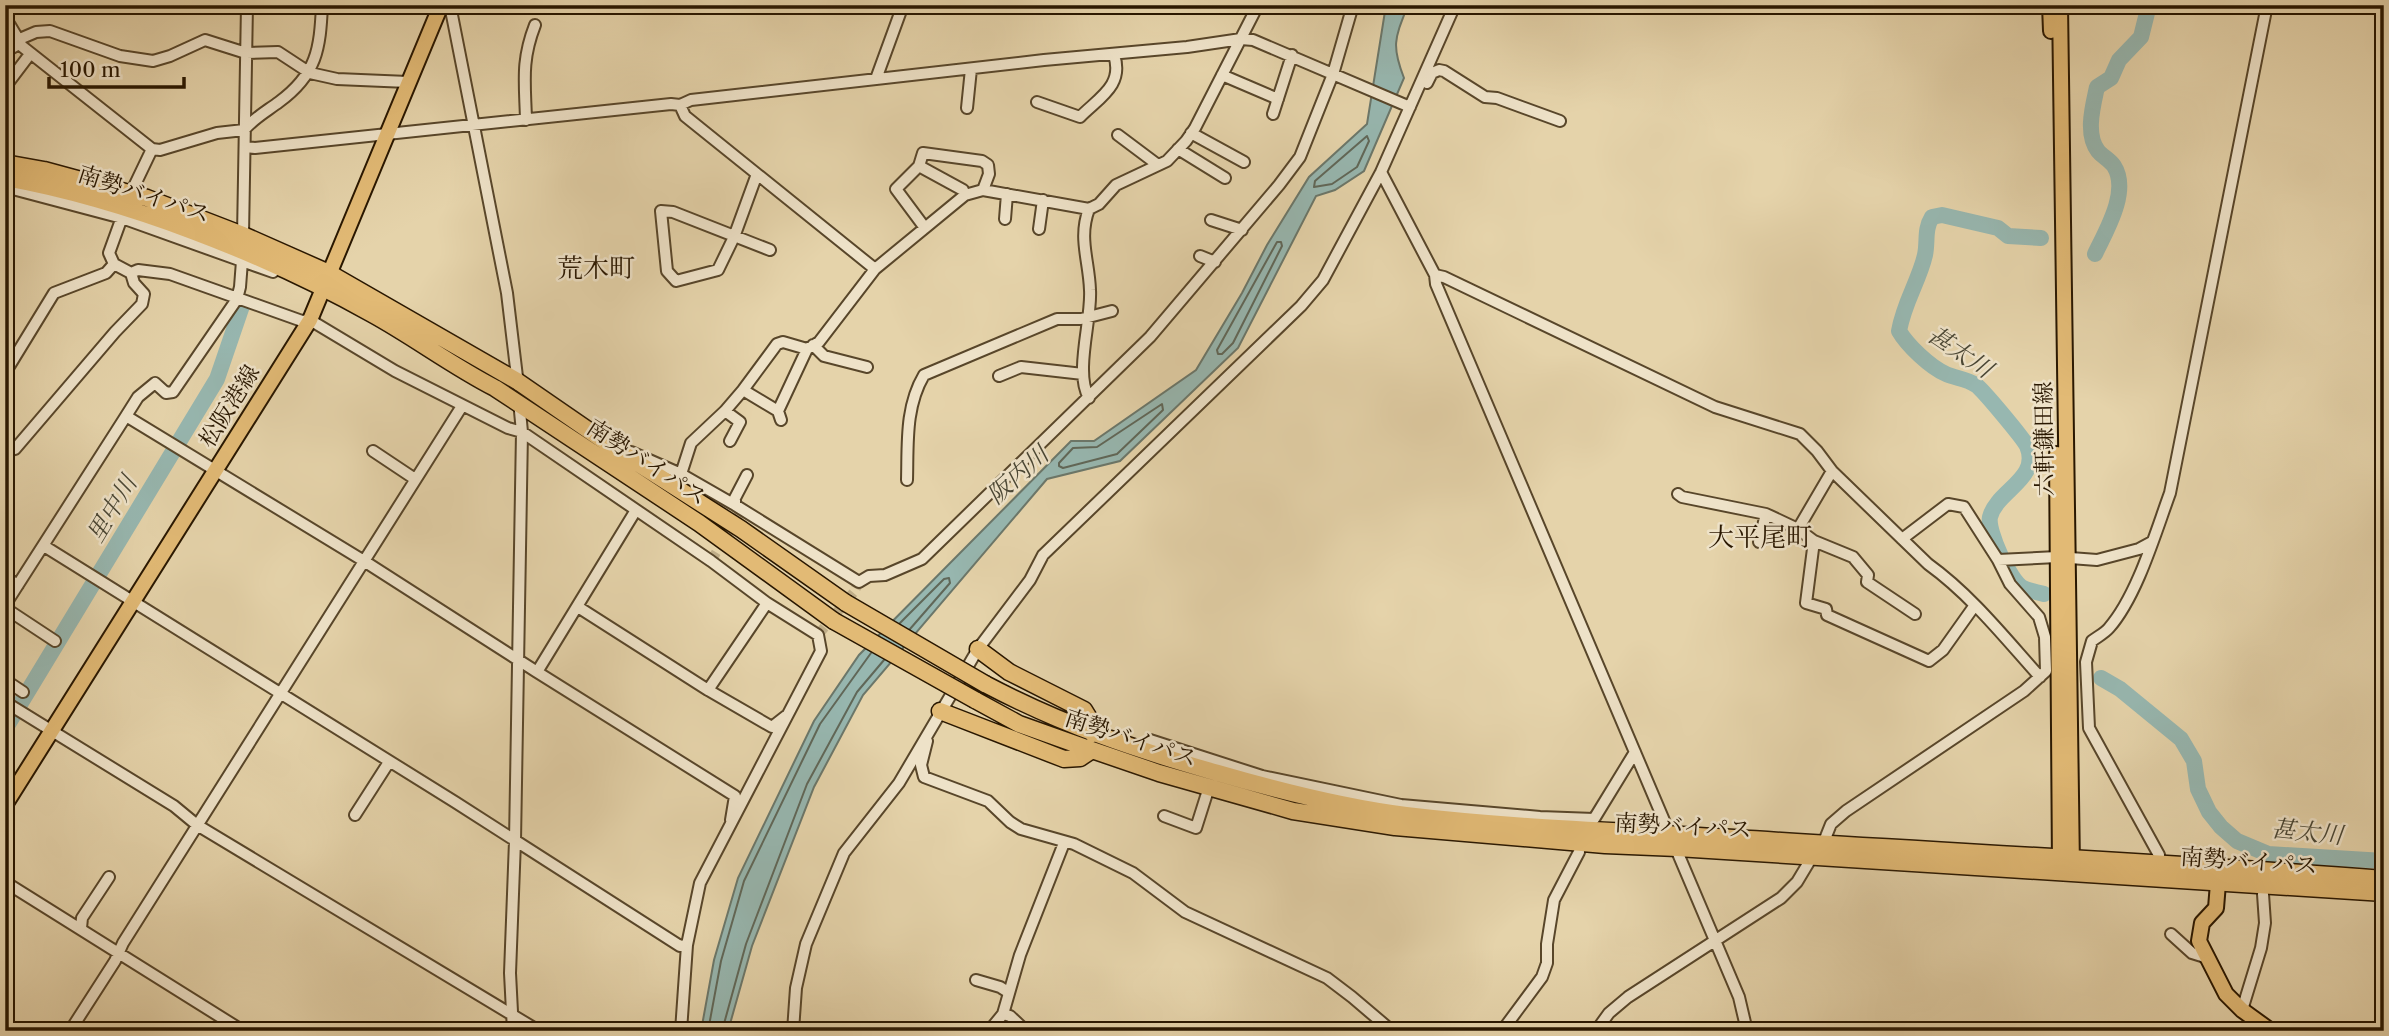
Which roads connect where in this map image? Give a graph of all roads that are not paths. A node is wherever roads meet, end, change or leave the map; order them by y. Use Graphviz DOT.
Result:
graph roads {
  1 [pos="247,5"];
  2 [pos="321,5"];
  3 [pos="441,5"];
  4 [pos="450,5"];
  5 [pos="903,5"];
  6 [pos="1258,5"];
  7 [pos="1353,5"];
  8 [pos="1455,5"];
  9 [pos="2050,5"];
  10 [pos="2060,5"];
  11 [pos="2267,5"];
  12 [pos="5,17"];
  13 [pos="535,25"];
  14 [pos="1241,39"];
  15 [pos="19,44"];
  16 [pos="5,52"];
  17 [pos="246,53"];
  18 [pos="30,54"];
  19 [pos="1114,55"];
  20 [pos="1292,55"];
  21 [pos="971,69"];
  22 [pos="310,73"];
  23 [pos="1222,75"];
  24 [pos="1336,75"];
  25 [pos="876,79"];
  26 [pos="408,82"];
  27 [pos="5,87"];
  28 [pos="1278,99"];
  29 [pos="1037,102"];
  30 [pos="1410,102"];
  31 [pos="680,105"];
  32 [pos="967,108"];
  33 [pos="1273,114"];
  34 [pos="526,120"];
  35 [pos="1560,121"];
  36 [pos="474,126"];
  37 [pos="244,130"];
  38 [pos="1191,133"];
  39 [pos="1118,135"];
  40 [pos="385,136"];
  41 [pos="245,147"];
  42 [pos="152,149"];
  43 [pos="1178,149"];
  44 [pos="5,155"];
  45 [pos="1244,162"];
  46 [pos="12,164"];
  47 [pos="1158,165"];
  48 [pos="919,166"];
  49 [pos="1381,172"];
  50 [pos="757,174"];
  51 [pos="5,178"];
  52 [pos="1225,178"];
  53 [pos="5,187"];
  54 [pos="983,190"];
  55 [pos="1007,194"];
  56 [pos="965,195"];
  57 [pos="1043,201"];
  58 [pos="126,207"];
  59 [pos="1089,209"];
  60 [pos="1005,219"];
  61 [pos="1211,220"];
  62 [pos="925,228"];
  63 [pos="1040,229"];
  64 [pos="1242,230"];
  65 [pos="243,235"];
  66 [pos="734,237"];
  67 [pos="770,250"];
  68 [pos="1200,256"];
  69 [pos="243,261"];
  70 [pos="1215,262"];
  71 [pos="114,264"];
  72 [pos="276,266"];
  73 [pos="875,269"];
  74 [pos="131,273"];
  75 [pos="330,273"];
  76 [pos="1435,275"];
  77 [pos="323,290"];
  78 [pos="237,299"];
  79 [pos="1112,311"];
  80 [pos="1090,316"];
  81 [pos="310,320"];
  82 [pos="810,347"];
  83 [pos="867,367"];
  84 [pos="5,373"];
  85 [pos="1083,374"];
  86 [pos="999,376"];
  87 [pos="517,381"];
  88 [pos="743,390"];
  89 [pos="1088,398"];
  90 [pos="462,405"];
  91 [pos="519,406"];
  92 [pos="725,411"];
  93 [pos="127,416"];
  94 [pos="522,432"];
  95 [pos="730,441"];
  96 [pos="5,445"];
  97 [pos="373,452"];
  98 [pos="620,453"];
  99 [pos="215,471"];
  100 [pos="1832,471"];
  101 [pos="681,474"];
  102 [pos="747,475"];
  103 [pos="415,479"];
  104 [pos="907,480"];
  105 [pos="1678,494"];
  106 [pos="735,505"];
  107 [pos="636,510"];
  108 [pos="1766,514"];
  109 [pos="1798,529"];
  110 [pos="1902,539"];
  111 [pos="1814,541"];
  112 [pos="1759,542"];
  113 [pos="2152,542"];
  114 [pos="44,546"];
  115 [pos="2062,558"];
  116 [pos="1999,560"];
  117 [pos="364,561"];
  118 [pos="5,577"];
  119 [pos="18,584"];
  120 [pos="133,601"];
  121 [pos="767,603"];
  122 [pos="5,606"];
  123 [pos="1975,606"];
  124 [pos="578,607"];
  125 [pos="1915,614"];
  126 [pos="55,641"];
  127 [pos="978,649"];
  128 [pos="519,661"];
  129 [pos="537,672"];
  130 [pos="2040,677"];
  131 [pos="5,680"];
  132 [pos="708,690"];
  133 [pos="23,692"];
  134 [pos="281,694"];
  135 [pos="13,707"];
  136 [pos="791,712"];
  137 [pos="940,712"];
  138 [pos="52,732"];
  139 [pos="928,734"];
  140 [pos="1150,740"];
  141 [pos="1092,742"];
  142 [pos="1635,752"];
  143 [pos="389,762"];
  144 [pos="1209,787"];
  145 [pos="5,805"];
  146 [pos="355,815"];
  147 [pos="1164,816"];
  148 [pos="197,825"];
  149 [pos="731,826"];
  150 [pos="515,841"];
  151 [pos="1674,841"];
  152 [pos="1064,843"];
  153 [pos="1823,844"];
  154 [pos="1579,852"];
  155 [pos="2159,855"];
  156 [pos="1812,857"];
  157 [pos="2066,865"];
  158 [pos="2219,875"];
  159 [pos="109,877"];
  160 [pos="2384,879"];
  161 [pos="5,883"];
  162 [pos="2384,893"];
  163 [pos="2263,894"];
  164 [pos="80,928"];
  165 [pos="2171,934"];
  166 [pos="1715,940"];
  167 [pos="687,945"];
  168 [pos="118,951"];
  169 [pos="2208,958"];
  170 [pos="976,980"];
  171 [pos="1008,992"];
  172 [pos="2242,1010"];
  173 [pos="1003,1014"];
  174 [pos="513,1015"];
  175 [pos="70,1031"];
  176 [pos="243,1031"];
  177 [pos="513,1031"];
  178 [pos="539,1031"];
  179 [pos="681,1031"];
  180 [pos="793,1031"];
  181 [pos="989,1031"];
  182 [pos="1026,1031"];
  183 [pos="1392,1031"];
  184 [pos="1502,1031"];
  185 [pos="1596,1031"];
  186 [pos="1747,1031"];
  187 [pos="2271,1031"];
  1 -- 17 [label="street"];
  2 -- 22 [label="street"];
  3 -- 26 [label="main road, 松阪港線"];
  4 -- 36 [label="street"];
  5 -- 25 [label="street"];
  6 -- 14 [label="street"];
  7 -- 24 [label="street"];
  8 -- 30 [label="street"];
  9 -- 115 [label="main road, 六軒鎌田線"];
  10 -- 115 [label="main road, 六軒鎌田線"];
  11 -- 113 [label="street"];
  12 -- 15 [label="street"];
  13 -- 34 [label="street"];
  14 -- 19 [label="street"];
  14 -- 20 [label="street"];
  14 -- 23 [label="street"];
  15 -- 16 [label="street"];
  15 -- 17 [label="street"];
  15 -- 18 [label="street"];
  17 -- 22 [label="street"];
  17 -- 37 [label="street"];
  18 -- 27 [label="street"];
  18 -- 42 [label="street"];
  19 -- 21 [label="street"];
  19 -- 29 [label="street"];
  20 -- 24 [label="street"];
  20 -- 28 [label="street"];
  21 -- 25 [label="street"];
  21 -- 32 [label="street"];
  22 -- 26 [label="street"];
  22 -- 37 [label="street"];
  23 -- 28 [label="street"];
  23 -- 38 [label="street"];
  24 -- 30 [label="street"];
  24 -- 64 [label="street"];
  25 -- 31 [label="street"];
  26 -- 40 [label="main road, 松阪港線"];
  28 -- 33 [label="street"];
  30 -- 35 [label="street"];
  30 -- 49 [label="street"];
  31 -- 34 [label="street"];
  31 -- 50 [label="street"];
  34 -- 36 [label="street"];
  36 -- 40 [label="street"];
  36 -- 87 [label="street"];
  37 -- 41 [label="street"];
  37 -- 42 [label="street"];
  38 -- 43 [label="street"];
  38 -- 45 [label="street"];
  39 -- 47 [label="street"];
  40 -- 41 [label="street"];
  40 -- 75 [label="main road, 松阪港線"];
  41 -- 65 [label="street"];
  42 -- 58 [label="street"];
  43 -- 47 [label="street"];
  43 -- 52 [label="street"];
  44 -- 46 [label="street"];
  46 -- 58 [label="highway, 南勢バイパス"];
  47 -- 59 [label="street"];
  48 -- 54 [label="street"];
  48 -- 56 [label="street"];
  48 -- 62 [label="street"];
  49 -- 76 [label="street"];
  49 -- 127 [label="street"];
  50 -- 66 [label="street"];
  50 -- 73 [label="street"];
  51 -- 58 [label="highway, 南勢バイパス"];
  53 -- 58 [label="street"];
  54 -- 55 [label="street"];
  54 -- 56 [label="street"];
  55 -- 57 [label="street"];
  55 -- 60 [label="street"];
  56 -- 62 [label="street"];
  57 -- 59 [label="street"];
  57 -- 63 [label="street"];
  58 -- 65 [label="highway, 南勢バイパス"];
  58 -- 69 [label="street"];
  58 -- 71 [label="street"];
  58 -- 72 [label="highway, 南勢バイパス"];
  59 -- 80 [label="street"];
  61 -- 64 [label="street"];
  62 -- 73 [label="street"];
  64 -- 70 [label="street"];
  65 -- 75 [label="highway, 南勢バイパス"];
  66 -- 66 [label="street"];
  66 -- 67 [label="street"];
  68 -- 70 [label="street"];
  69 -- 72 [label="street"];
  69 -- 78 [label="street"];
  70 -- 89 [label="street"];
  71 -- 74 [label="street"];
  71 -- 84 [label="street"];
  72 -- 77 [label="highway, 南勢バイパス"];
  73 -- 82 [label="street"];
  74 -- 78 [label="street"];
  74 -- 96 [label="street"];
  75 -- 77 [label="main road, 松阪港線"];
  75 -- 87 [label="highway, 南勢バイパス"];
  76 -- 100 [label="street"];
  76 -- 142 [label="street"];
  77 -- 81 [label="main road, 松阪港線"];
  77 -- 91 [label="highway, 南勢バイパス"];
  78 -- 81 [label="street"];
  78 -- 93 [label="street"];
  79 -- 80 [label="street"];
  80 -- 85 [label="street"];
  80 -- 104 [label="street"];
  81 -- 90 [label="street"];
  81 -- 99 [label="main road, 松阪港線"];
  82 -- 83 [label="street"];
  82 -- 88 [label="street"];
  82 -- 88 [label="street"];
  85 -- 86 [label="street"];
  85 -- 89 [label="street"];
  87 -- 91 [label="street"];
  87 -- 98 [label="highway, 南勢バイパス"];
  88 -- 92 [label="street"];
  89 -- 106 [label="street"];
  90 -- 94 [label="street"];
  90 -- 103 [label="street"];
  91 -- 94 [label="street"];
  91 -- 141 [label="highway, 南勢バイパス, bridge"];
  92 -- 95 [label="street"];
  92 -- 101 [label="street"];
  93 -- 99 [label="street"];
  93 -- 114 [label="street"];
  94 -- 107 [label="street"];
  94 -- 128 [label="street"];
  97 -- 103 [label="street"];
  98 -- 101 [label="street"];
  98 -- 141 [label="highway, 南勢バイパス, bridge"];
  99 -- 117 [label="street"];
  99 -- 120 [label="main road, 松阪港線"];
  100 -- 109 [label="street"];
  100 -- 110 [label="street"];
  101 -- 106 [label="street"];
  102 -- 106 [label="street"];
  103 -- 117 [label="street"];
  105 -- 108 [label="street"];
  107 -- 121 [label="street"];
  107 -- 124 [label="street"];
  108 -- 109 [label="street"];
  108 -- 112 [label="street"];
  109 -- 111 [label="street"];
  110 -- 116 [label="street"];
  110 -- 123 [label="street"];
  111 -- 123 [label="street"];
  111 -- 125 [label="street"];
  113 -- 115 [label="street"];
  113 -- 155 [label="street"];
  114 -- 119 [label="street"];
  114 -- 120 [label="street"];
  115 -- 116 [label="street"];
  115 -- 157 [label="main road, 六軒鎌田線"];
  116 -- 130 [label="street"];
  117 -- 128 [label="street"];
  117 -- 134 [label="street"];
  118 -- 119 [label="street"];
  119 -- 122 [label="street"];
  120 -- 134 [label="street"];
  120 -- 138 [label="main road, 松阪港線"];
  121 -- 132 [label="street"];
  121 -- 136 [label="street"];
  122 -- 126 [label="street"];
  123 -- 130 [label="street"];
  124 -- 129 [label="street"];
  124 -- 132 [label="street"];
  127 -- 137 [label="street"];
  127 -- 141 [label="highway"];
  128 -- 129 [label="street"];
  128 -- 150 [label="street"];
  129 -- 149 [label="street"];
  130 -- 153 [label="street"];
  131 -- 133 [label="street"];
  132 -- 136 [label="street"];
  134 -- 143 [label="street"];
  134 -- 148 [label="street"];
  135 -- 138 [label="street"];
  136 -- 149 [label="street"];
  137 -- 139 [label="street"];
  137 -- 141 [label="highway"];
  138 -- 145 [label="main road, 松阪港線"];
  138 -- 148 [label="street"];
  139 -- 152 [label="street"];
  139 -- 180 [label="street"];
  140 -- 142 [label="street"];
  141 -- 144 [label="highway, 南勢バイパス"];
  141 -- 151 [label="highway, 南勢バイパス"];
  142 -- 151 [label="street"];
  143 -- 146 [label="street"];
  143 -- 150 [label="street"];
  144 -- 147 [label="street"];
  144 -- 151 [label="highway, 南勢バイパス"];
  148 -- 168 [label="street"];
  148 -- 174 [label="street"];
  149 -- 167 [label="street"];
  150 -- 167 [label="street"];
  150 -- 174 [label="street"];
  151 -- 153 [label="highway, 南勢バイパス"];
  151 -- 156 [label="highway, 南勢バイパス"];
  151 -- 166 [label="street"];
  152 -- 171 [label="street"];
  152 -- 183 [label="street"];
  153 -- 156 [label="street"];
  153 -- 157 [label="highway, 南勢バイパス"];
  154 -- 184 [label="street"];
  156 -- 157 [label="highway, 南勢バイパス"];
  156 -- 166 [label="street"];
  157 -- 158 [label="highway, 南勢バイパス"];
  158 -- 160 [label="highway, 南勢バイパス"];
  158 -- 162 [label="highway, 南勢バイパス"];
  158 -- 169 [label="main road"];
  159 -- 164 [label="street"];
  161 -- 164 [label="street"];
  163 -- 172 [label="street"];
  164 -- 168 [label="street"];
  165 -- 169 [label="street"];
  166 -- 185 [label="street"];
  166 -- 186 [label="street"];
  167 -- 179 [label="street"];
  168 -- 175 [label="street"];
  168 -- 176 [label="street"];
  169 -- 172 [label="main road"];
  170 -- 171 [label="street"];
  171 -- 173 [label="street"];
  172 -- 187 [label="main road"];
  173 -- 181 [label="street"];
  173 -- 182 [label="street"];
  174 -- 177 [label="street"];
  174 -- 178 [label="street"];
}
